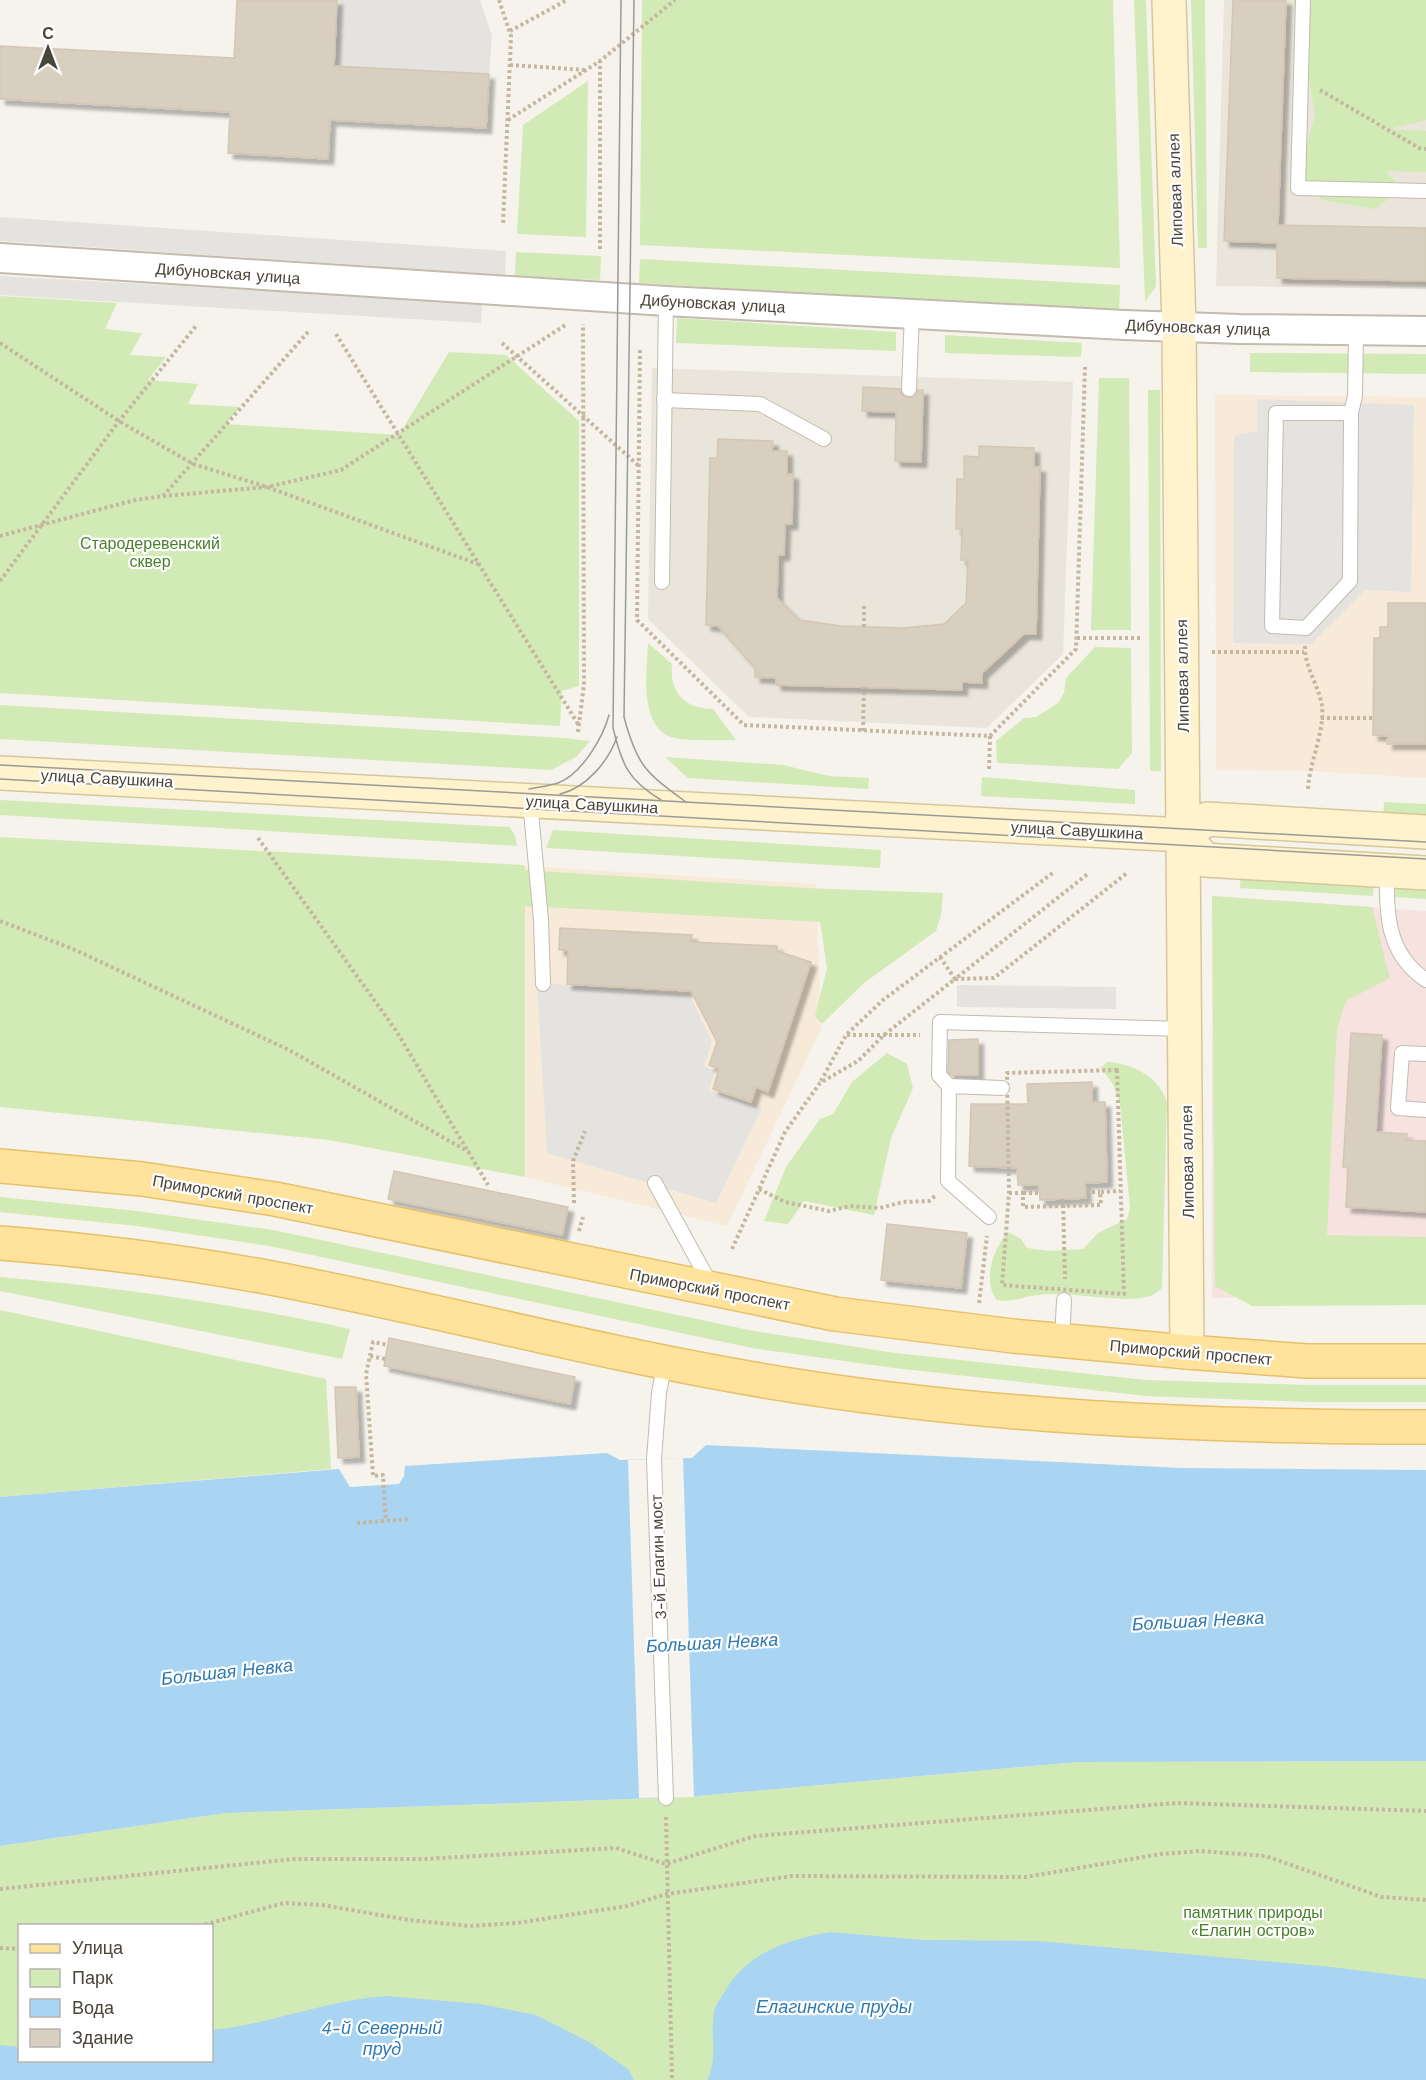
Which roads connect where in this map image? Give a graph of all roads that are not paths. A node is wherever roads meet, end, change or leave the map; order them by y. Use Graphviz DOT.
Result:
graph roads {
  1 [pos="1169,0"];
  2 [pos="1303,0"];
  3 [pos="1426,191"];
  4 [pos="0,258"];
  5 [pos="666,301"];
  6 [pos="912,313"];
  7 [pos="1179,326"];
  8 [pos="1356,330"];
  9 [pos="1426,331"];
  10 [pos="909,389"];
  11 [pos="664,400"];
  12 [pos="1351,413"];
  13 [pos="824,439"];
  14 [pos="662,582"];
  15 [pos="0,773"];
  16 [pos="530,801"];
  17 [pos="1426,832"];
  18 [pos="1184,835"];
  19 [pos="1387,871"];
  20 [pos="1426,873"];
  21 [pos="1426,980"];
  22 [pos="543,984"];
  23 [pos="1185,1029"];
  24 [pos="1426,1054"];
  25 [pos="949,1086"];
  26 [pos="1002,1088"];
  27 [pos="1426,1110"];
  28 [pos="0,1166"];
  29 [pos="655,1183"];
  30 [pos="989,1217"];
  31 [pos="0,1243"];
  32 [pos="714,1290"];
  33 [pos="1065,1295"];
  34 [pos="1062,1341"];
  35 [pos="1187,1352"];
  36 [pos="1426,1361"];
  37 [pos="665,1362"];
  38 [pos="1426,1427"];
  39 [pos="666,1798"];
  1 -- 7 [label="main road, Липовая аллея"];
  2 -- 3 [label="lane"];
  4 -- 5 [label="street, Дибуновская улица"];
  5 -- 6 [label="street, Дибуновская улица"];
  5 -- 11 [label="lane"];
  6 -- 7 [label="street, Дибуновская улица"];
  6 -- 10 [label="lane"];
  7 -- 8 [label="street, Дибуновская улица"];
  7 -- 18 [label="main road, Липовая аллея"];
  8 -- 9 [label="street, Дибуновская улица"];
  8 -- 12 [label="lane"];
  11 -- 13 [label="lane"];
  11 -- 14 [label="lane"];
  12 -- 12 [label="lane"];
  15 -- 16 [label="main road, улица Савушкина"];
  16 -- 18 [label="main road, улица Савушкина"];
  16 -- 22 [label="lane"];
  17 -- 18 [label="main road"];
  18 -- 19 [label="main road"];
  18 -- 23 [label="main road, Липовая аллея"];
  19 -- 20 [label="main road"];
  19 -- 21 [label="lane"];
  23 -- 25 [label="lane"];
  23 -- 35 [label="main road, Липовая аллея"];
  24 -- 27 [label="lane"];
  25 -- 26 [label="lane"];
  25 -- 30 [label="lane"];
  28 -- 32 [label="main road, Приморский проспект"];
  29 -- 32 [label="lane"];
  31 -- 37 [label="main road"];
  32 -- 34 [label="main road, Приморский проспект"];
  33 -- 34 [label="lane"];
  34 -- 35 [label="main road, Приморский проспект"];
  35 -- 36 [label="main road, Приморский проспект"];
  37 -- 38 [label="main road"];
  37 -- 39 [label="lane, 3-й Елагин мост"];
}
